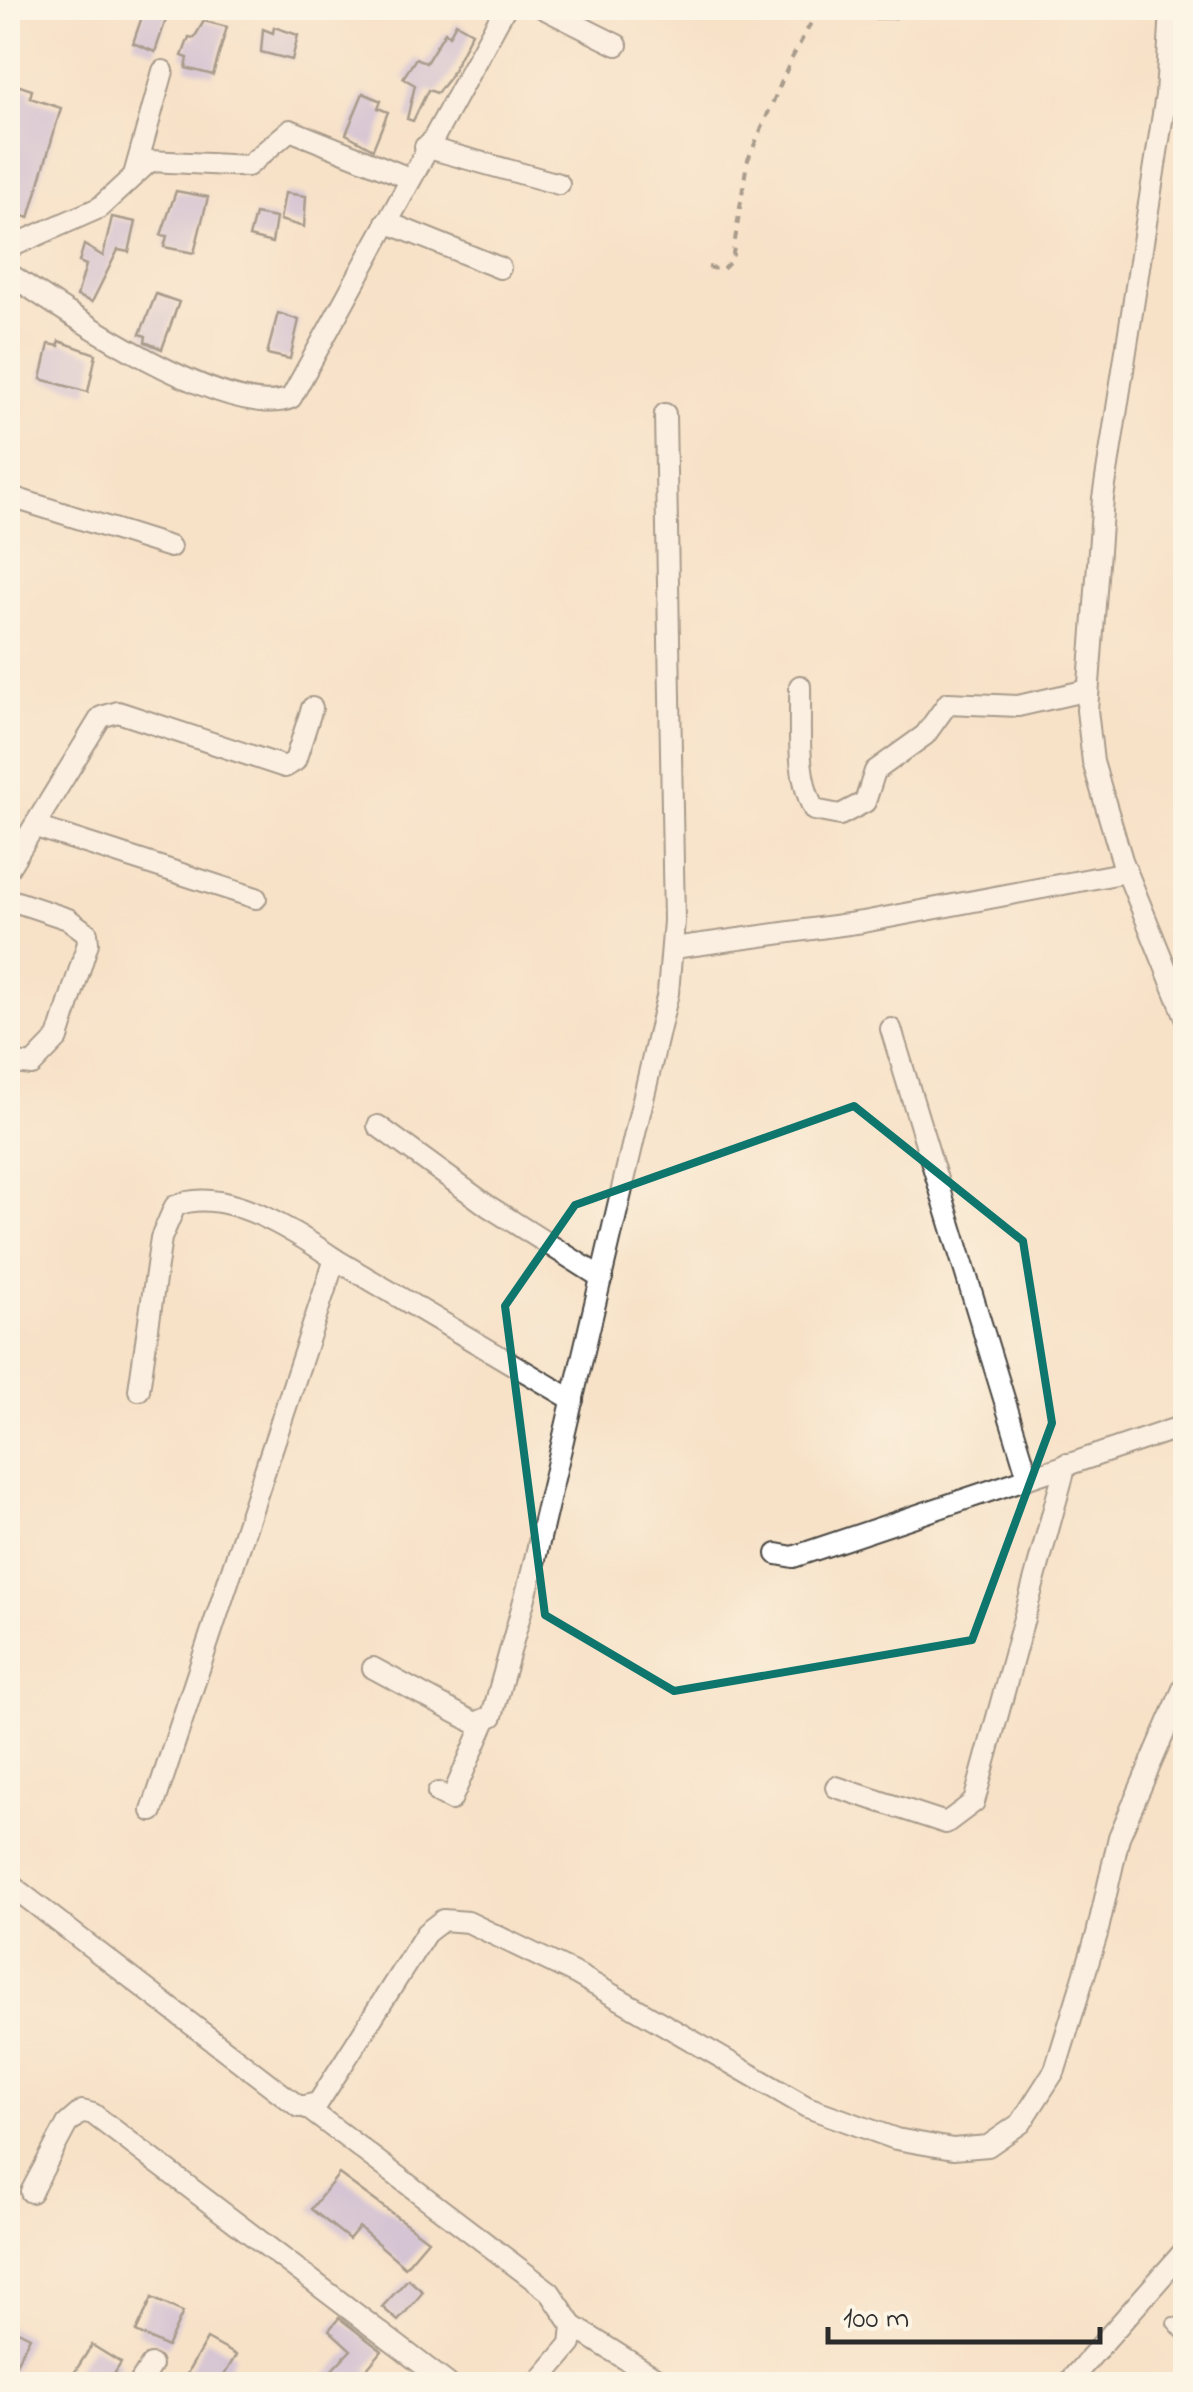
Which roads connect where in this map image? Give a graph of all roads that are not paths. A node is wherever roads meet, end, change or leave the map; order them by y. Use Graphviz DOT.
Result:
graph roads {
  1 [pos="505,8"];
  2 [pos="543,8"];
  3 [pos="869,8"];
  4 [pos="892,8"];
  5 [pos="1170,8"];
  6 [pos="617,45"];
  7 [pos="163,71"];
  8 [pos="425,147"];
  9 [pos="134,176"];
  10 [pos="410,178"];
  11 [pos="559,184"];
  12 [pos="386,222"];
  13 [pos="8,248"];
  14 [pos="500,268"];
  15 [pos="8,273"];
  16 [pos="665,414"];
  17 [pos="8,496"];
  18 [pos="170,547"];
  19 [pos="800,686"];
  20 [pos="1088,690"];
  21 [pos="312,708"];
  22 [pos="36,827"];
  23 [pos="8,870"];
  24 [pos="1127,872"];
  25 [pos="256,898"];
  26 [pos="8,899"];
  27 [pos="673,948"];
  28 [pos="1186,1018"];
  29 [pos="891,1029"];
  30 [pos="8,1062"];
  31 [pos="378,1126"];
  32 [pos="335,1259"];
  33 [pos="602,1278"];
  34 [pos="139,1390"];
  35 [pos="573,1400"];
  36 [pos="1186,1425"];
  37 [pos="1066,1464"];
  38 [pos="1028,1476"];
  39 [pos="777,1554"];
  40 [pos="373,1668"];
  41 [pos="1186,1682"];
  42 [pos="485,1722"];
  43 [pos="836,1787"];
  44 [pos="438,1793"];
  45 [pos="152,1811"];
  46 [pos="8,1883"];
  47 [pos="306,2107"];
  48 [pos="31,2192"];
  49 [pos="1186,2249"];
  50 [pos="1173,2323"];
  51 [pos="573,2326"];
  52 [pos="1186,2338"];
  53 [pos="151,2366"];
  54 [pos="139,2384"];
  55 [pos="448,2384"];
  56 [pos="537,2384"];
  57 [pos="665,2384"];
  58 [pos="1066,2384"];
  1 -- 8 [label="street"];
  2 -- 6 [label="street"];
  3 -- 4 [label="street"];
  5 -- 20 [label="street"];
  7 -- 9 [label="street"];
  8 -- 10 [label="street"];
  8 -- 11 [label="street"];
  9 -- 10 [label="street"];
  9 -- 13 [label="street"];
  10 -- 12 [label="street"];
  12 -- 14 [label="street"];
  12 -- 15 [label="street"];
  16 -- 27 [label="street"];
  17 -- 18 [label="street"];
  19 -- 20 [label="street"];
  20 -- 24 [label="street"];
  21 -- 22 [label="street"];
  22 -- 23 [label="street"];
  22 -- 25 [label="street"];
  24 -- 27 [label="street"];
  24 -- 28 [label="street"];
  26 -- 30 [label="street"];
  27 -- 33 [label="street"];
  29 -- 38 [label="street"];
  31 -- 33 [label="street"];
  32 -- 34 [label="street"];
  32 -- 35 [label="street"];
  32 -- 45 [label="street"];
  33 -- 35 [label="street"];
  35 -- 42 [label="street"];
  36 -- 37 [label="street"];
  37 -- 38 [label="street"];
  37 -- 43 [label="street"];
  38 -- 39 [label="street"];
  40 -- 42 [label="street"];
  41 -- 47 [label="street"];
  42 -- 44 [label="street"];
  46 -- 47 [label="street"];
  47 -- 51 [label="street"];
  48 -- 55 [label="street"];
  49 -- 58 [label="street"];
  50 -- 52 [label="lane"];
  51 -- 56 [label="street"];
  51 -- 57 [label="street"];
  53 -- 54 [label="street"];
}
